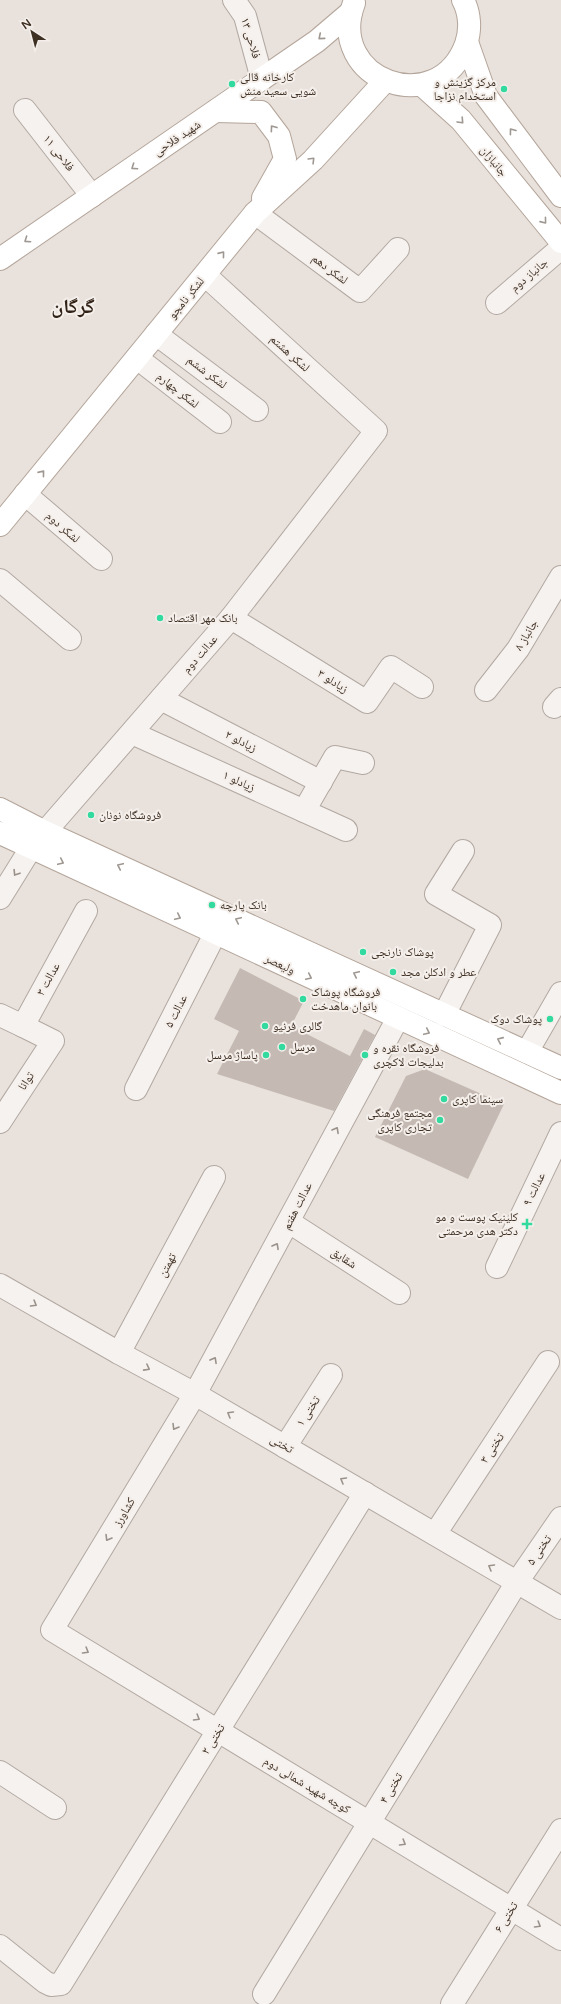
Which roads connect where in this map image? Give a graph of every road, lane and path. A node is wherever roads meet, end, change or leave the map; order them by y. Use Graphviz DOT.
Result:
graph roads {
  1 [pos="234,0"];
  2 [pos="462,0"];
  3 [pos="354,6"];
  4 [pos="467,42"];
  5 [pos="262,79"];
  6 [pos="385,81"];
  7 [pos="422,85"];
  8 [pos="25,110"];
  9 [pos="216,111"];
  10 [pos="533,158"];
  11 [pos="508,177"];
  12 [pos="92,196"];
  13 [pos="561,196"];
  14 [pos="255,213"];
  15 [pos="561,242"];
  16 [pos="561,248"];
  17 [pos="398,249"];
  18 [pos="0,259"];
  19 [pos="205,275"];
  20 [pos="497,303"];
  21 [pos="156,334"];
  22 [pos="137,358"];
  23 [pos="257,410"];
  24 [pos="220,422"];
  25 [pos="376,431"];
  26 [pos="25,494"];
  27 [pos="0,525"];
  28 [pos="101,559"];
  29 [pos="561,577"];
  30 [pos="0,580"];
  31 [pos="231,618"];
  32 [pos="70,639"];
  33 [pos="422,687"];
  34 [pos="486,690"];
  35 [pos="161,699"];
  36 [pos="132,732"];
  37 [pos="363,763"];
  38 [pos="321,782"];
  39 [pos="0,809"];
  40 [pos="304,811"];
  41 [pos="346,830"];
  42 [pos="0,833"];
  43 [pos="38,840"];
  44 [pos="463,851"];
  45 [pos="0,898"];
  46 [pos="86,911"];
  47 [pos="215,934"];
  48 [pos="561,993"];
  49 [pos="0,1015"];
  50 [pos="444,1015"];
  51 [pos="398,1018"];
  52 [pos="23,1026"];
  53 [pos="527,1052"];
  54 [pos="561,1068"];
  55 [pos="136,1089"];
  56 [pos="561,1093"];
  57 [pos="0,1122"];
  58 [pos="561,1134"];
  59 [pos="214,1177"];
  60 [pos="289,1222"];
  61 [pos="497,1267"];
  62 [pos="0,1285"];
  63 [pos="399,1293"];
  64 [pos="119,1353"];
  65 [pos="548,1362"];
  66 [pos="331,1375"];
  67 [pos="195,1394"];
  68 [pos="285,1447"];
  69 [pos="365,1493"];
  70 [pos="561,1518"];
  71 [pos="435,1534"];
  72 [pos="517,1582"];
  73 [pos="561,1608"];
  74 [pos="52,1630"];
  75 [pos="218,1731"];
  76 [pos="0,1772"];
  77 [pos="55,1808"];
  78 [pos="369,1823"];
  79 [pos="561,1830"];
  80 [pos="512,1909"];
  81 [pos="561,1939"];
  82 [pos="0,1946"];
  83 [pos="264,1994"];
  84 [pos="452,2004"];
  1 -- 5 [label="street, ۱۳ فلاحی"];
  2 -- 4 [label="main road"];
  3 -- 5 [label="main road, شهید فلاحی, one-way"];
  3 -- 6 [label="main road"];
  4 -- 7 [label="main road"];
  10 -- 4 [label="main road, one-way"];
  5 -- 9 [label="main road, شهید فلاحی"];
  6 -- 7 [label="main road"];
  14 -- 6 [label="main road, لشکر نامجو, one-way"];
  7 -- 11 [label="main road, جانبازان, one-way"];
  8 -- 12 [label="street, ۱۱ فلاحی"];
  9 -- 12 [label="main road, شهید فلاحی, one-way"];
  14 -- 9 [label="main road, one-way"];
  10 -- 11 [label="main road"];
  10 -- 13 [label="main road"];
  11 -- 15 [label="main road, جانبازان, one-way"];
  12 -- 18 [label="main road, شهید فلاحی, one-way"];
  14 -- 17 [label="street, لشکر دهم"];
  19 -- 14 [label="main road, لشکر نامجو, one-way"];
  16 -- 20 [label="street, جانباز دوم"];
  19 -- 21 [label="main road, لشکر نامجو"];
  19 -- 25 [label="street, لشکر هشتم"];
  21 -- 22 [label="main road, لشکر نامجو"];
  21 -- 23 [label="street, لشکر ششم"];
  22 -- 24 [label="street, لشکر چهارم"];
  26 -- 22 [label="main road, لشکر نامجو, one-way"];
  25 -- 31 [label="street, عدالت دوم"];
  26 -- 27 [label="main road, لشکر نامجو"];
  26 -- 28 [label="street, لشکر دوم"];
  29 -- 34 [label="street, جانباز ۸"];
  30 -- 32 [label="street"];
  31 -- 33 [label="street, زیادلو ۳"];
  31 -- 35 [label="street, عدالت دوم"];
  35 -- 36 [label="street, عدالت دوم"];
  35 -- 38 [label="street, زیادلو ۲"];
  36 -- 40 [label="street, زیادلو ۱"];
  36 -- 43 [label="street, عدالت دوم"];
  37 -- 38 [label="street"];
  38 -- 40 [label="street"];
  39 -- 43 [label="main road, ولیعصر"];
  40 -- 41 [label="street, زیادلو ۱"];
  42 -- 43 [label="main road, ولیعصر"];
  43 -- 45 [label="street, عدالت دوم, one-way"];
  43 -- 47 [label="main road, ولیعصر, one-way"];
  50 -- 43 [label="main road, ولیعصر, one-way"];
  44 -- 50 [label="street"];
  46 -- 52 [label="street, عدالت ۳"];
  47 -- 51 [label="main road, ولیعصر, one-way"];
  47 -- 55 [label="street, عدالت ۵"];
  48 -- 53 [label="street"];
  49 -- 52 [label="street"];
  53 -- 50 [label="main road, ولیعصر, one-way"];
  51 -- 56 [label="main road, ولیعصر, one-way"];
  60 -- 51 [label="street, عدالت هفتم, one-way"];
  52 -- 57 [label="street, توانا"];
  53 -- 54 [label="main road, ولیعصر"];
  58 -- 61 [label="street, عدالت ۹"];
  59 -- 64 [label="street, تهمتن"];
  60 -- 63 [label="street, شقایق"];
  67 -- 60 [label="street, عدالت هفتم, one-way"];
  62 -- 64 [label="street, تختی, one-way"];
  64 -- 67 [label="street, تختی, one-way"];
  65 -- 71 [label="street, تختی ۳"];
  66 -- 68 [label="street, ۱ تختی"];
  68 -- 67 [label="street, تختی, one-way"];
  67 -- 74 [label="street, کشاورز, one-way"];
  69 -- 68 [label="street, تختی, one-way"];
  69 -- 71 [label="street, تختی"];
  69 -- 75 [label="street, تختی ۲"];
  70 -- 72 [label="street, ۵ تختی"];
  72 -- 71 [label="street, تختی, one-way"];
  72 -- 73 [label="street, تختی"];
  72 -- 78 [label="street, تختی ۴"];
  74 -- 75 [label="street, کوچه شهید شمالی دوم, one-way"];
  75 -- 78 [label="street, کوچه شهید شمالی دوم"];
  75 -- 82 [label="street, تختی ۲"];
  76 -- 77 [label="street"];
  78 -- 80 [label="street, کوچه شهید شمالی دوم, one-way"];
  78 -- 83 [label="street, تختی ۴"];
  79 -- 80 [label="street, تختی ۶"];
  80 -- 81 [label="street, کوچه شهید شمالی دوم, one-way"];
  80 -- 84 [label="street, تختی ۶"];
}
